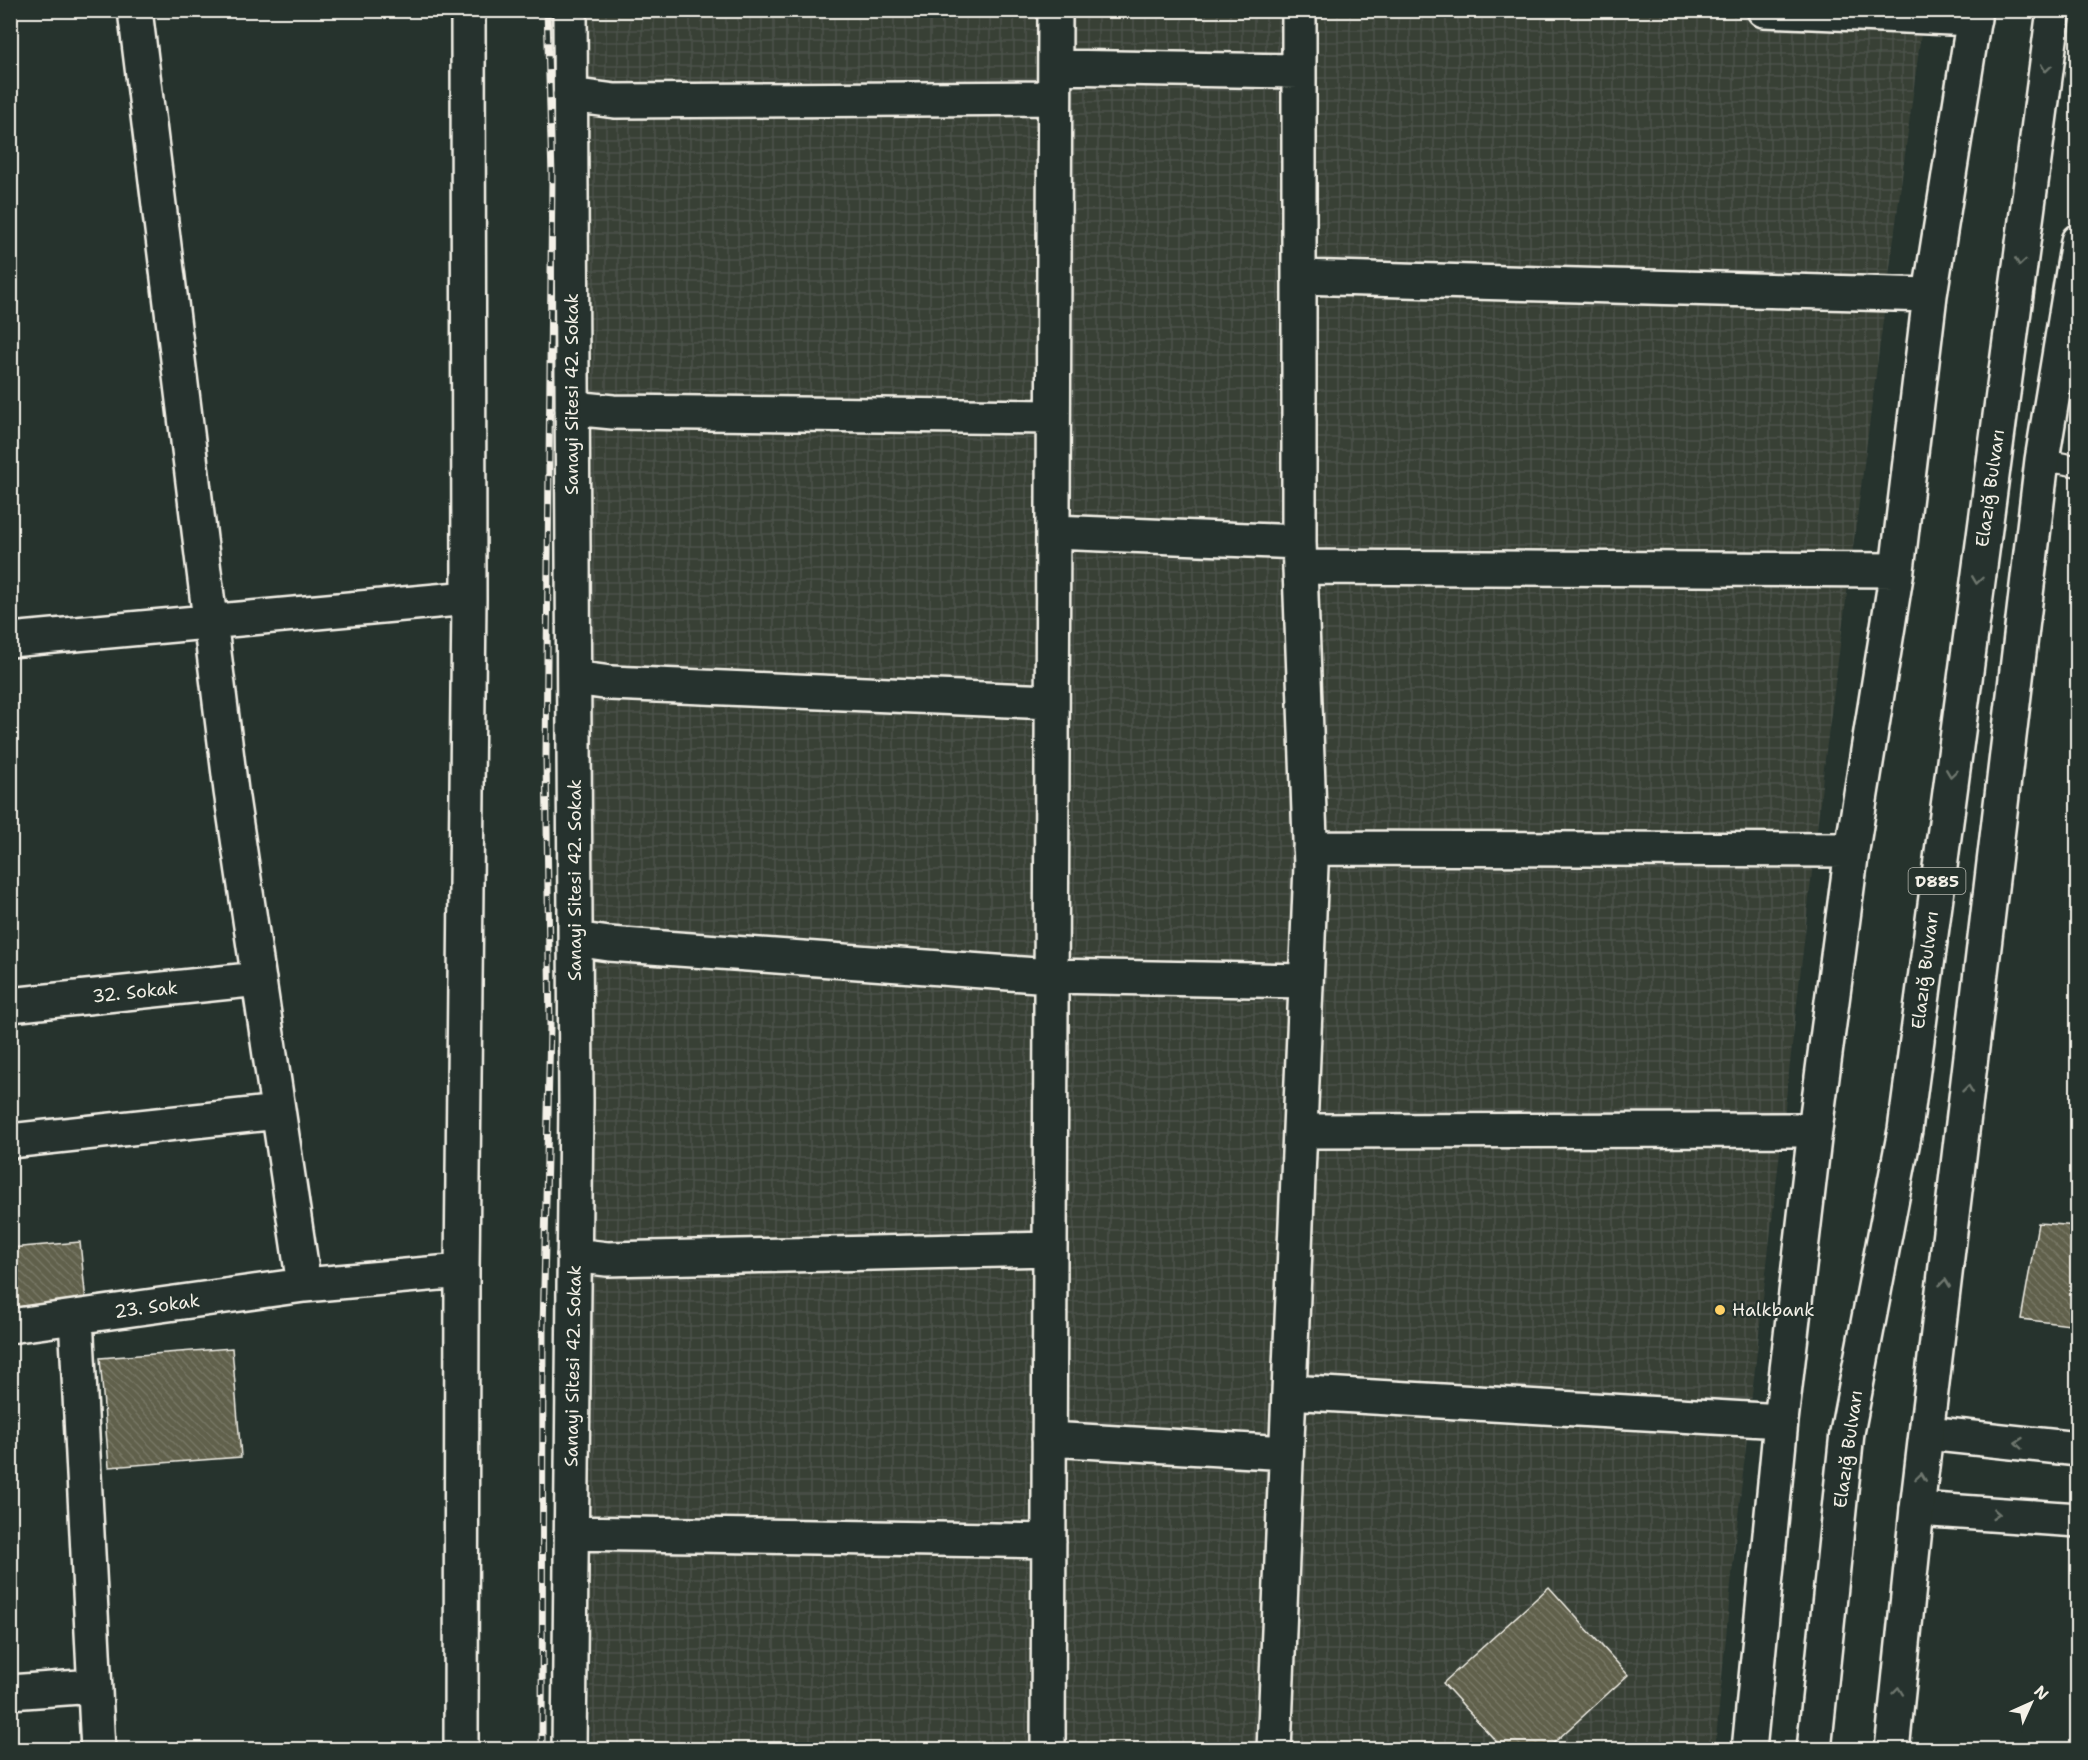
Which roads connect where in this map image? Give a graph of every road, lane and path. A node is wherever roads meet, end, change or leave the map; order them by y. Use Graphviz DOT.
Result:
graph roads {
  1 [pos="135,10"];
  2 [pos="468,10"];
  3 [pos="570,10"];
  4 [pos="1055,10"];
  5 [pos="1299,10"];
  6 [pos="1764,10"];
  7 [pos="2054,10"];
  8 [pos="1975,15"];
  9 [pos="1299,71"];
  10 [pos="1054,82"];
  11 [pos="570,95"];
  12 [pos="2078,241"];
  13 [pos="1299,277"];
  14 [pos="1930,295"];
  15 [pos="572,408"];
  16 [pos="1053,417"];
  17 [pos="2042,460"];
  18 [pos="2078,465"];
  19 [pos="1053,532"];
  20 [pos="1299,554"];
  21 [pos="1897,570"];
  22 [pos="469,598"];
  23 [pos="210,622"];
  24 [pos="10,640"];
  25 [pos="574,678"];
  26 [pos="1052,702"];
  27 [pos="1310,848"];
  28 [pos="1852,850"];
  29 [pos="575,939"];
  30 [pos="1051,975"];
  31 [pos="259,978"];
  32 [pos="1306,981"];
  33 [pos="10,1005"];
  34 [pos="278,1112"];
  35 [pos="1815,1130"];
  36 [pos="1300,1131"];
  37 [pos="10,1141"];
  38 [pos="1050,1249"];
  39 [pos="574,1255"];
  40 [pos="462,1271"];
  41 [pos="304,1285"];
  42 [pos="76,1317"];
  43 [pos="10,1326"];
  44 [pos="1289,1392"];
  45 [pos="1781,1421"];
  46 [pos="1927,1433"];
  47 [pos="1049,1438"];
  48 [pos="2078,1449"];
  49 [pos="1286,1454"];
  50 [pos="1917,1509"];
  51 [pos="2078,1520"];
  52 [pos="571,1533"];
  53 [pos="1049,1541"];
  54 [pos="94,1686"];
  55 [pos="10,1692"];
  56 [pos="98,1749"];
  57 [pos="461,1749"];
  58 [pos="569,1749"];
  59 [pos="1048,1749"];
  60 [pos="1274,1749"];
  61 [pos="1749,1749"];
  62 [pos="1814,1749"];
  63 [pos="1892,1749"];
  1 -- 23 [label="main road"];
  2 -- 22 [label="main road"];
  3 -- 11 [label="main road, Sanayi Sitesi 42. Sokak"];
  4 -- 10 [label="main road"];
  5 -- 9 [label="main road"];
  6 -- 8 [label="main road"];
  7 -- 62 [label="main road, Elazığ Bulvarı / D885, one-way"];
  8 -- 14 [label="main road"];
  9 -- 10 [label="main road"];
  9 -- 13 [label="main road"];
  10 -- 11 [label="main road"];
  10 -- 16 [label="main road"];
  11 -- 15 [label="main road, Sanayi Sitesi 42. Sokak"];
  12 -- 17 [label="main road, D885"];
  13 -- 14 [label="main road"];
  13 -- 20 [label="main road"];
  14 -- 21 [label="main road"];
  15 -- 16 [label="main road"];
  15 -- 25 [label="main road, Sanayi Sitesi 42. Sokak"];
  16 -- 19 [label="main road"];
  17 -- 18 [label="lane"];
  46 -- 17 [label="main road, D885, one-way"];
  19 -- 20 [label="main road"];
  19 -- 26 [label="main road"];
  20 -- 21 [label="main road"];
  20 -- 27 [label="main road"];
  21 -- 28 [label="main road"];
  22 -- 23 [label="main road"];
  22 -- 40 [label="main road"];
  23 -- 24 [label="main road"];
  23 -- 31 [label="main road"];
  25 -- 26 [label="main road"];
  25 -- 29 [label="main road, Sanayi Sitesi 42. Sokak"];
  26 -- 30 [label="main road"];
  27 -- 28 [label="main road"];
  27 -- 32 [label="main road"];
  28 -- 35 [label="main road"];
  29 -- 30 [label="main road"];
  29 -- 39 [label="main road, Sanayi Sitesi 42. Sokak"];
  30 -- 32 [label="main road"];
  30 -- 38 [label="main road"];
  31 -- 33 [label="main road, 32. Sokak"];
  31 -- 34 [label="main road"];
  32 -- 36 [label="main road"];
  34 -- 37 [label="main road"];
  34 -- 41 [label="main road"];
  35 -- 36 [label="main road"];
  35 -- 45 [label="main road"];
  36 -- 44 [label="main road"];
  38 -- 39 [label="main road"];
  38 -- 47 [label="main road"];
  39 -- 52 [label="main road, Sanayi Sitesi 42. Sokak"];
  40 -- 41 [label="main road, 23. Sokak"];
  40 -- 57 [label="main road"];
  41 -- 42 [label="main road, 23. Sokak"];
  42 -- 43 [label="main road, 23. Sokak"];
  42 -- 54 [label="main road"];
  44 -- 45 [label="main road"];
  44 -- 49 [label="main road"];
  45 -- 61 [label="main road"];
  48 -- 46 [label="main road, one-way"];
  50 -- 46 [label="main road, D885, one-way"];
  47 -- 49 [label="main road"];
  47 -- 53 [label="main road"];
  49 -- 60 [label="main road"];
  50 -- 51 [label="main road, one-way"];
  63 -- 50 [label="main road, D885, one-way"];
  52 -- 53 [label="main road"];
  52 -- 58 [label="main road, Sanayi Sitesi 42. Sokak"];
  53 -- 59 [label="main road"];
  54 -- 55 [label="main road"];
  54 -- 56 [label="main road"];
}
